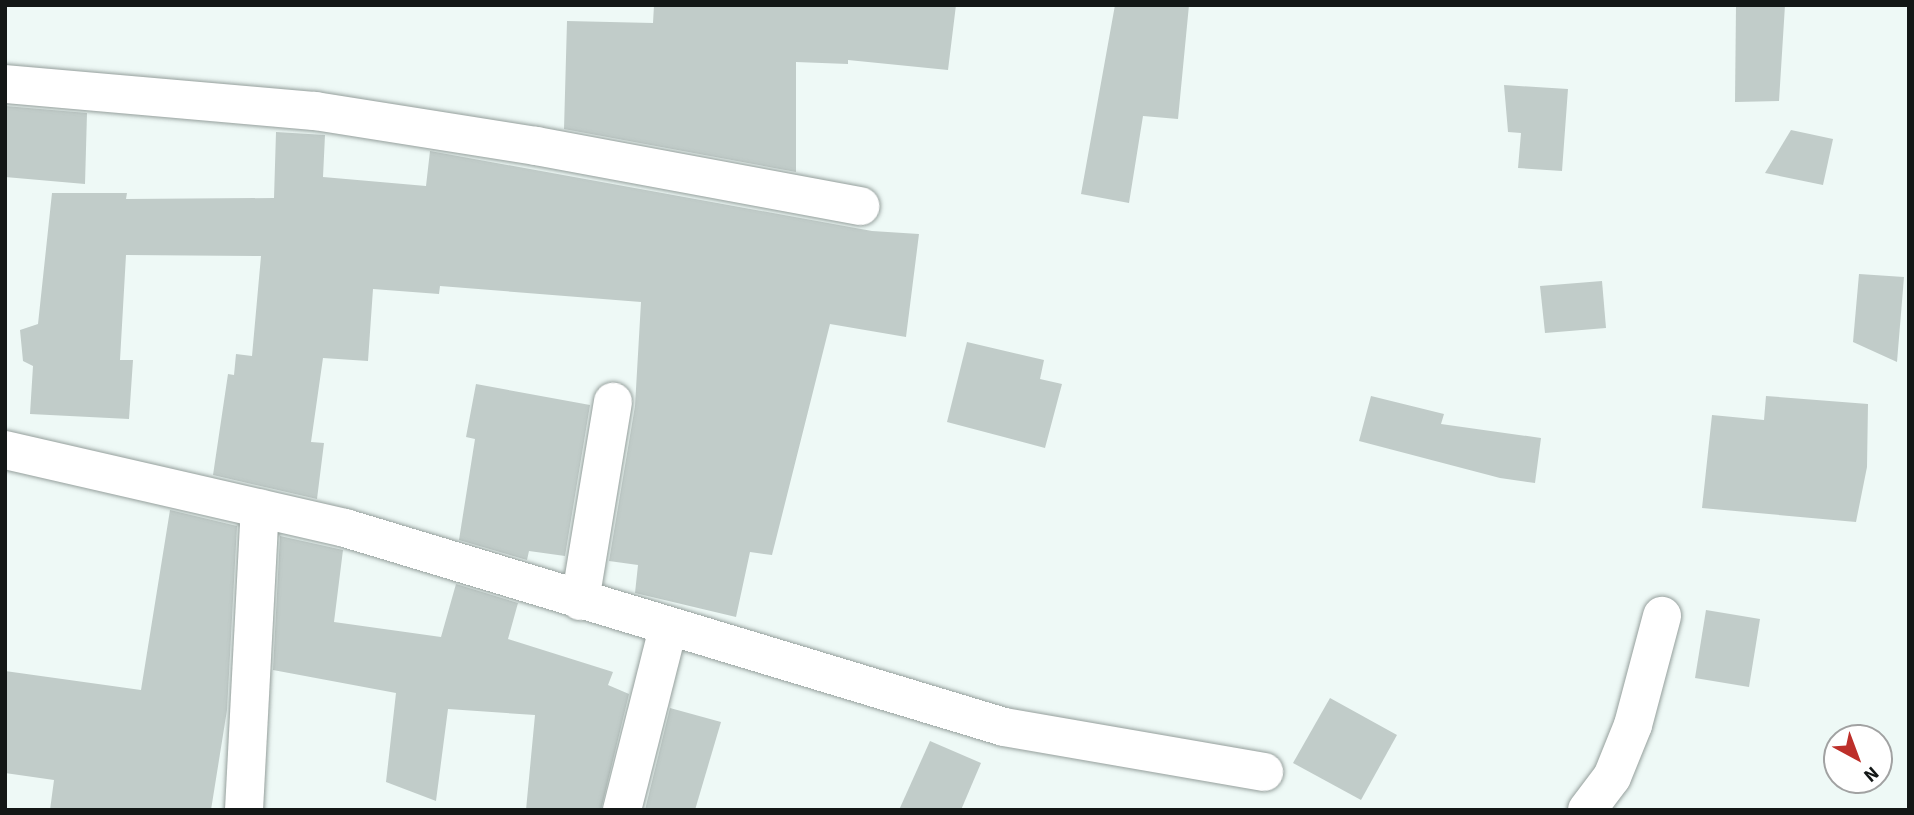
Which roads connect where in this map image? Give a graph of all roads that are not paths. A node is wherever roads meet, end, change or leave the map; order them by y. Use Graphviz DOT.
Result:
graph roads {
  1 [pos="5,84"];
  2 [pos="862,206"];
  3 [pos="613,402"];
  4 [pos="5,450"];
  5 [pos="260,508"];
  6 [pos="580,601"];
  7 [pos="1662,616"];
  8 [pos="668,628"];
  9 [pos="1264,772"];
  10 [pos="244,810"];
  11 [pos="622,810"];
  12 [pos="1587,810"];
  1 -- 2 [label="street"];
  3 -- 6 [label="street"];
  4 -- 5 [label="street"];
  5 -- 6 [label="street"];
  5 -- 10 [label="street"];
  6 -- 8 [label="street"];
  7 -- 12 [label="street"];
  8 -- 9 [label="street"];
  8 -- 11 [label="street"];
}
